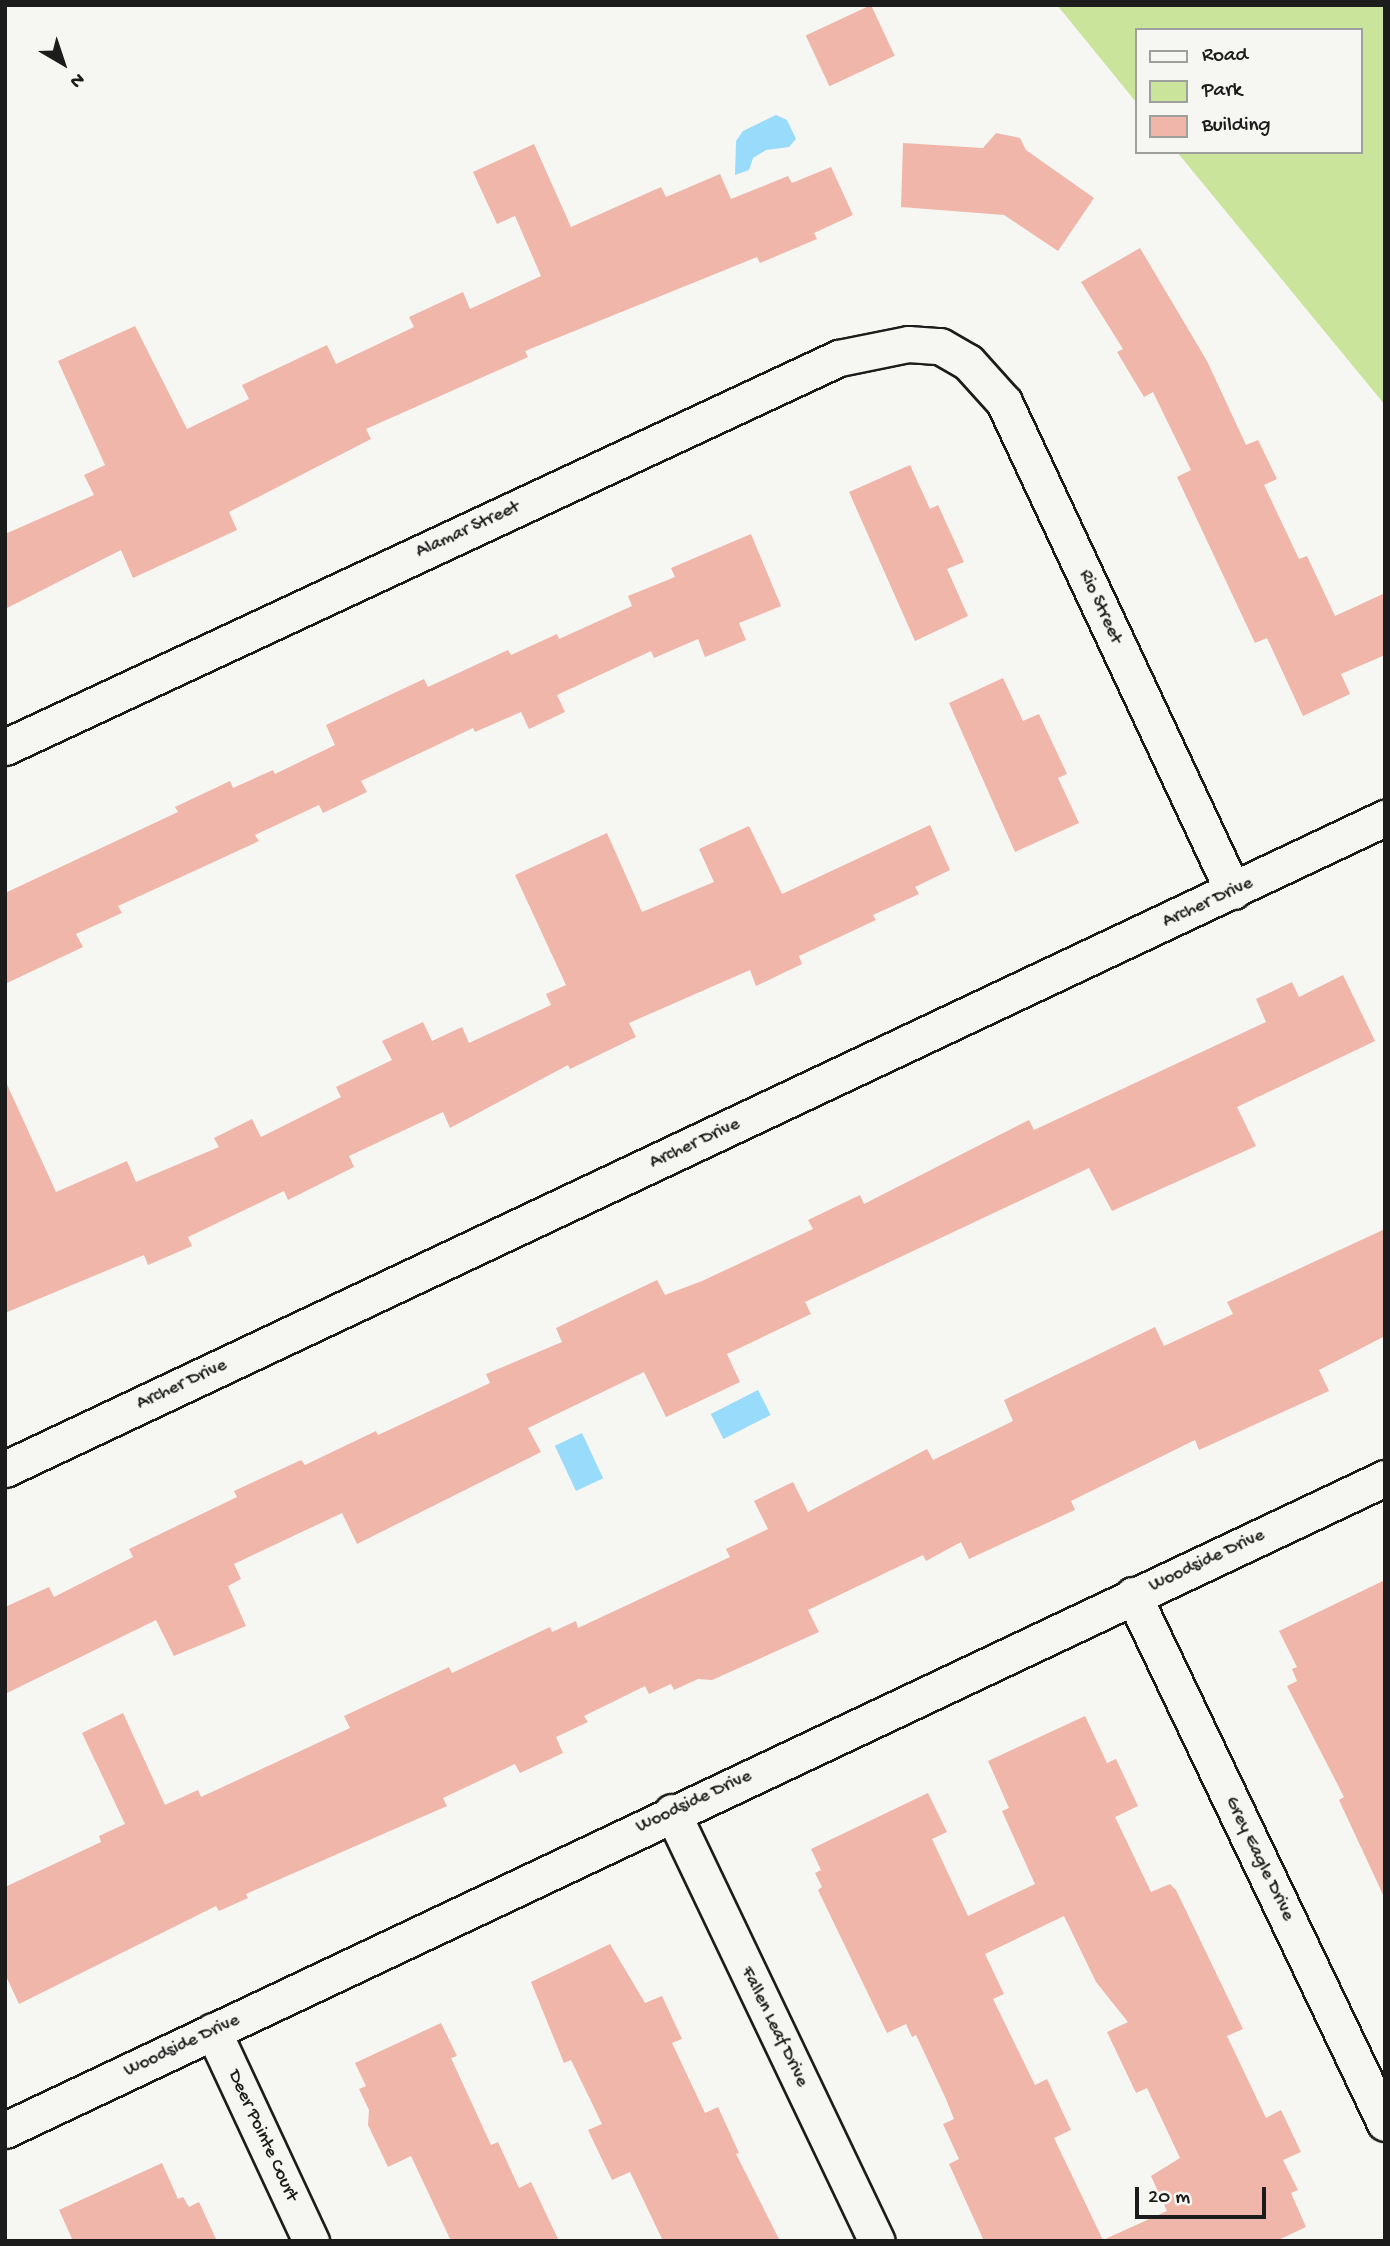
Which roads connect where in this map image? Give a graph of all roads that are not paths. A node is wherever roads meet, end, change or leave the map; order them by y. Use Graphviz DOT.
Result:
graph roads {
  1 [pos="940,346"];
  2 [pos="5,747"];
  3 [pos="1385,818"];
  4 [pos="1233,891"];
  5 [pos="5,1469"];
  6 [pos="1385,1478"];
  7 [pos="1133,1595"];
  8 [pos="672,1812"];
  9 [pos="213,2031"];
  10 [pos="1385,2123"];
  11 [pos="5,2130"];
  12 [pos="311,2241"];
  13 [pos="877,2241"];
  1 -- 2 [label="street, Alamar Street"];
  1 -- 4 [label="street, Rio Street"];
  3 -- 4 [label="street, Archer Drive"];
  4 -- 5 [label="street, Archer Drive"];
  6 -- 7 [label="street, Woodside Drive"];
  7 -- 8 [label="street, Woodside Drive"];
  7 -- 10 [label="street, Grey Eagle Drive"];
  8 -- 9 [label="street, Woodside Drive"];
  8 -- 13 [label="street, Fallen Leaf Drive"];
  9 -- 11 [label="street, Woodside Drive"];
  9 -- 12 [label="street, Deer Pointe Court"];
}
